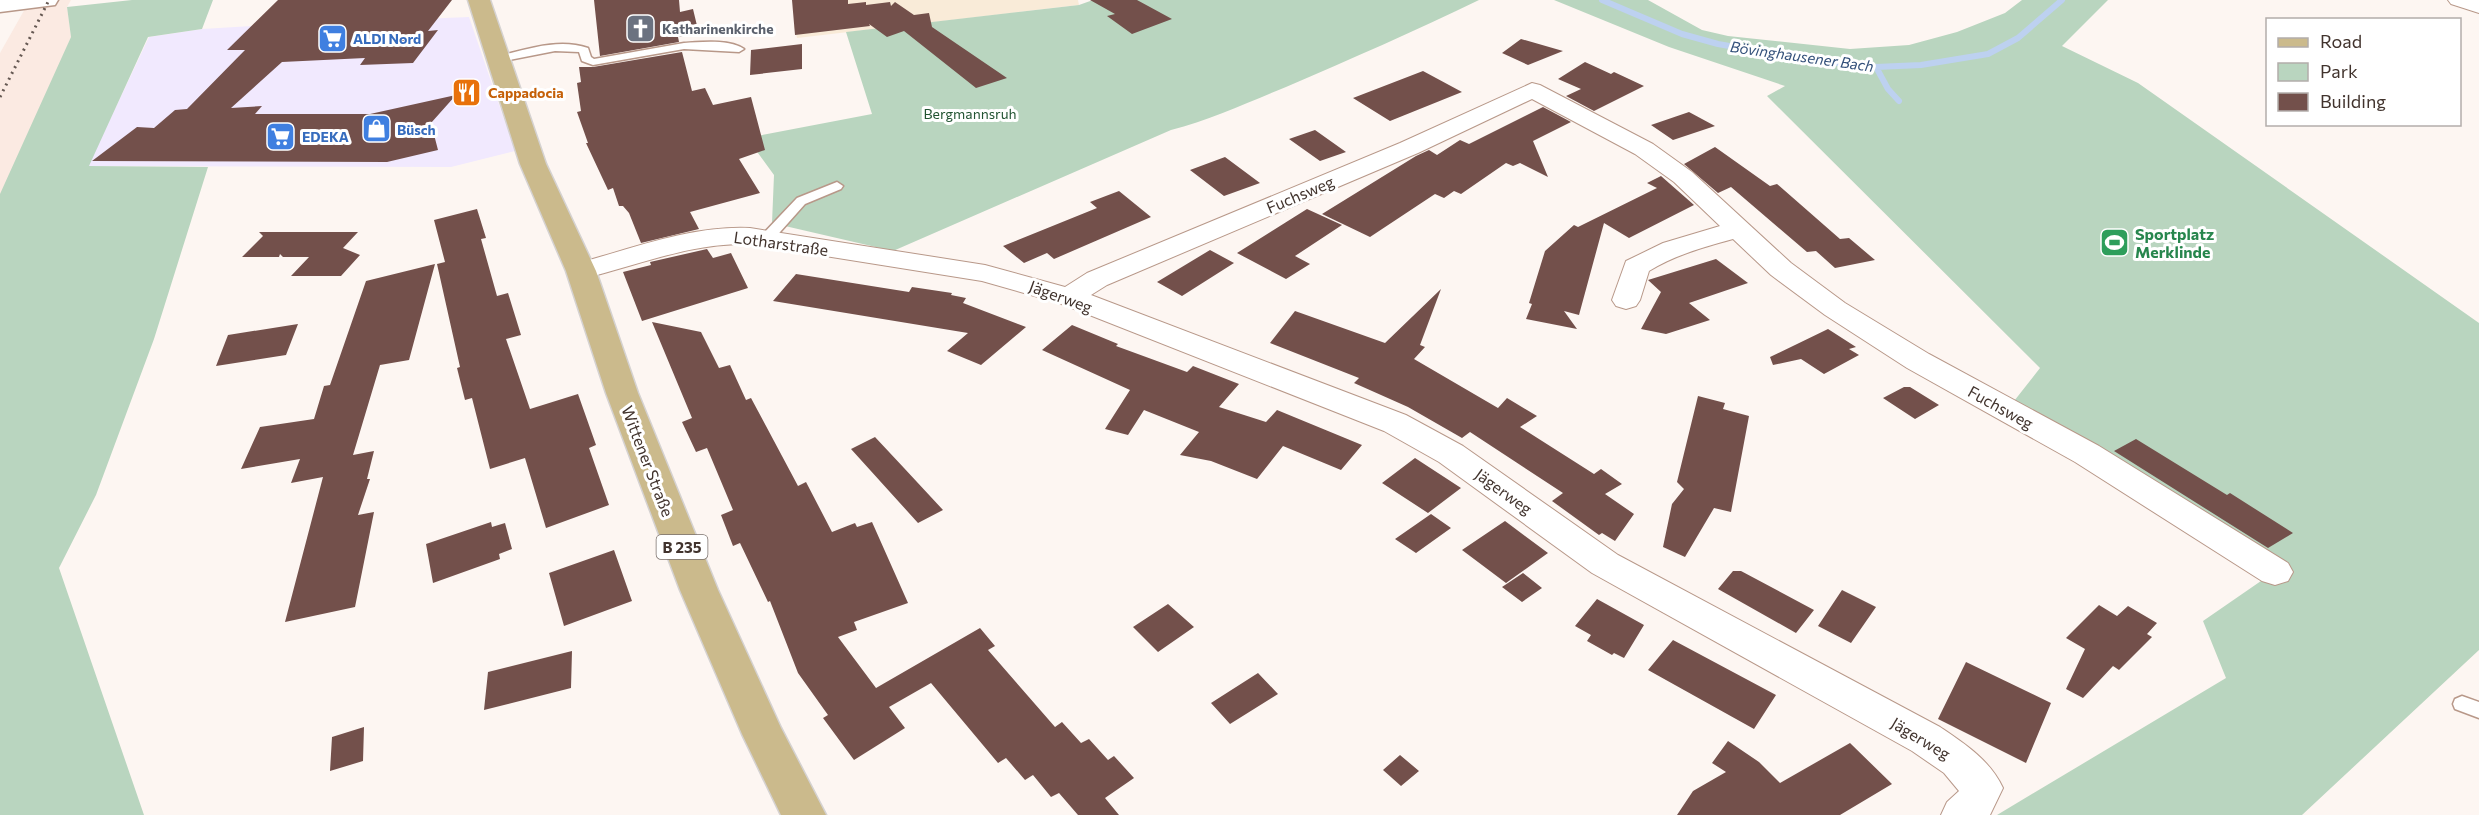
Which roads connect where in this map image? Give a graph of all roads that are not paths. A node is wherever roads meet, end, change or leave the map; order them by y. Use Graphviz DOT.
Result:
graph roads {
  1 [pos="47,0"];
  2 [pos="479,0"];
  3 [pos="2458,0"];
  4 [pos="0,5"];
  5 [pos="2479,7"];
  6 [pos="739,49"];
  7 [pos="499,58"];
  8 [pos="837,186"];
  9 [pos="1738,229"];
  10 [pos="767,238"];
  11 [pos="580,271"];
  12 [pos="985,273"];
  13 [pos="1069,297"];
  14 [pos="1626,300"];
  15 [pos="2275,572"];
  16 [pos="1972,801"];
  17 [pos="804,815"];
  1 -- 4 [label="main road"];
  2 -- 7 [label="main road, B 235"];
  3 -- 5 [label="street"];
  6 -- 7 [label="lane"];
  7 -- 11 [label="main road, Wittener Straße / B 235"];
  8 -- 10 [label="lane"];
  9 -- 13 [label="street, Fuchsweg"];
  9 -- 14 [label="street"];
  9 -- 15 [label="street, Fuchsweg"];
  10 -- 11 [label="street, Lotharstraße"];
  10 -- 12 [label="street, Lotharstraße"];
  11 -- 17 [label="main road, Wittener Straße / B 235"];
  12 -- 13 [label="street, Jägerweg"];
  13 -- 16 [label="street, Jägerweg"];
}
